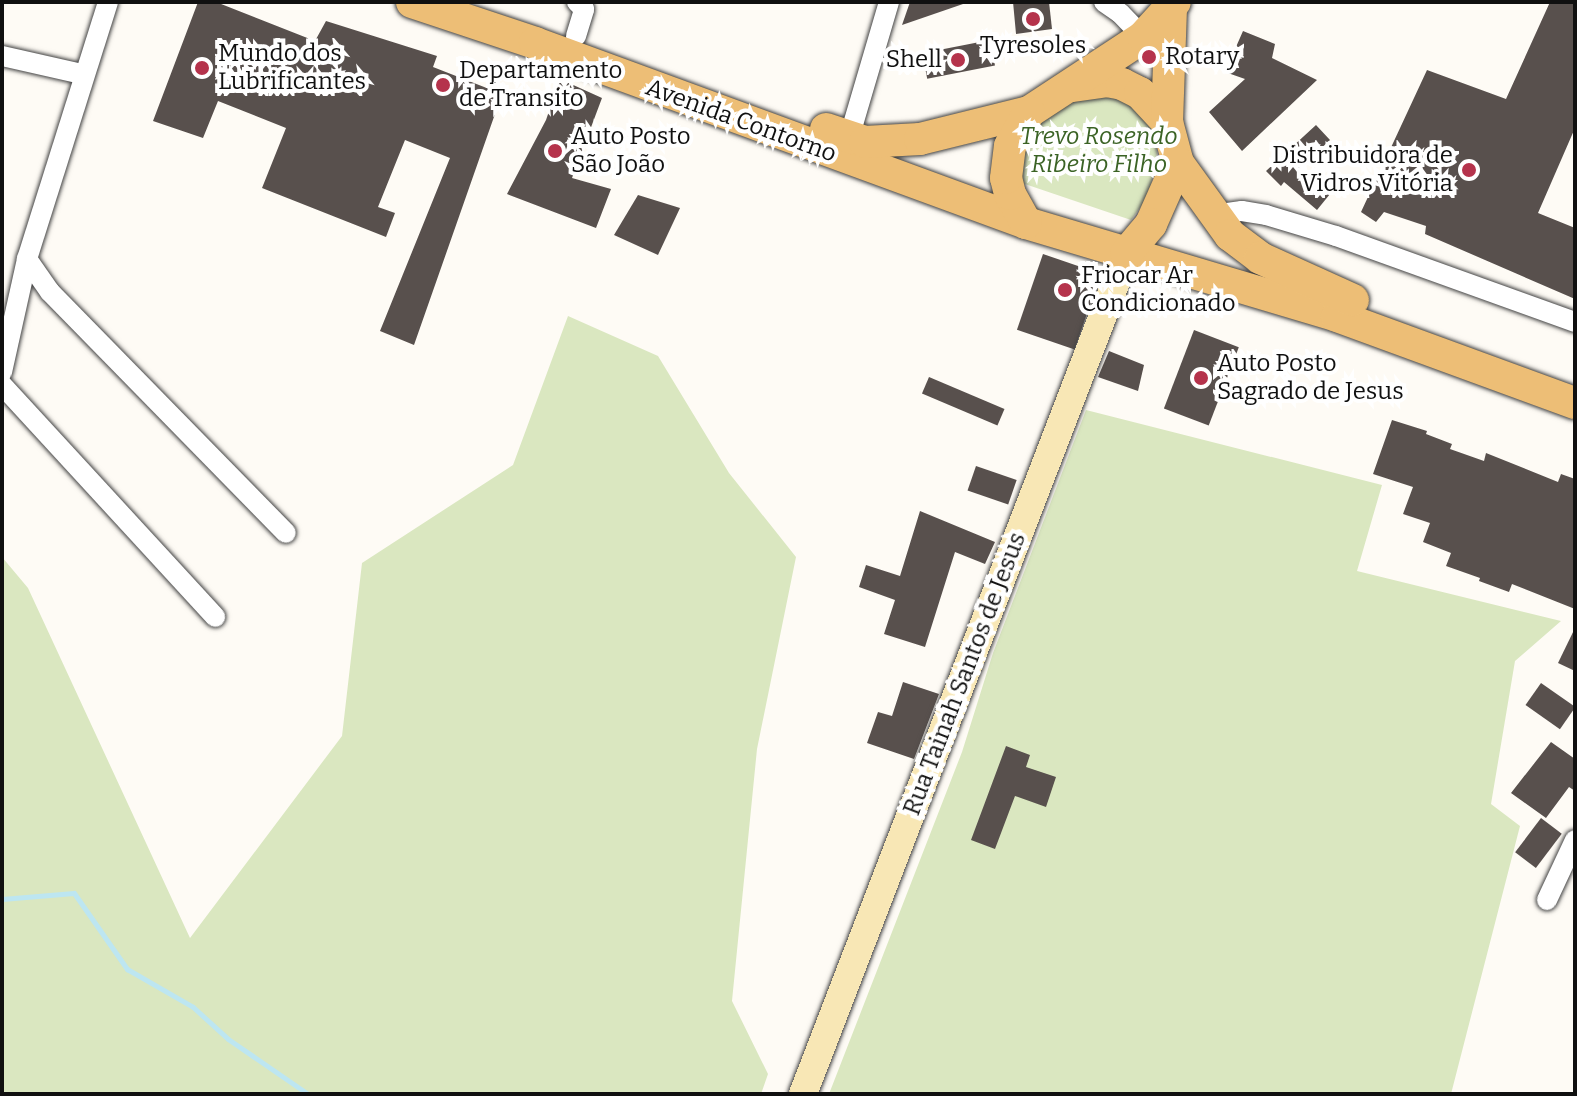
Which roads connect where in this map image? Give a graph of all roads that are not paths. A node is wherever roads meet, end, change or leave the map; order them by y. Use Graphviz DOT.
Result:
graph roads {
  1 [pos="108,2"];
  2 [pos="412,2"];
  3 [pos="474,2"];
  4 [pos="889,2"];
  5 [pos="1104,2"];
  6 [pos="1173,6"];
  7 [pos="581,12"];
  8 [pos="1143,37"];
  9 [pos="2,56"];
  10 [pos="82,74"];
  11 [pos="1068,87"];
  12 [pos="1029,112"];
  13 [pos="1167,122"];
  14 [pos="857,140"];
  15 [pos="1178,163"];
  16 [pos="1213,215"];
  17 [pos="1026,223"];
  18 [pos="1127,253"];
  19 [pos="27,259"];
  20 [pos="1575,322"];
  21 [pos="2,372"];
  22 [pos="1575,383"];
  23 [pos="2,385"];
  24 [pos="1575,403"];
  25 [pos="286,533"];
  26 [pos="215,617"];
  27 [pos="1575,840"];
  28 [pos="1547,900"];
  29 [pos="803,1094"];
  1 -- 10 [label="street"];
  2 -- 17 [label="main road, Avenida Contorno"];
  3 -- 7 [label="main road, Avenida Contorno"];
  4 -- 14 [label="street"];
  5 -- 8 [label="street"];
  6 -- 8 [label="main road"];
  6 -- 13 [label="main road"];
  7 -- 14 [label="main road, Avenida Contorno"];
  8 -- 11 [label="main road"];
  9 -- 10 [label="street"];
  10 -- 19 [label="street"];
  11 -- 12 [label="main road"];
  11 -- 13 [label="main road"];
  12 -- 14 [label="main road"];
  12 -- 17 [label="main road"];
  13 -- 15 [label="main road"];
  15 -- 16 [label="main road"];
  15 -- 18 [label="main road"];
  16 -- 20 [label="street"];
  16 -- 22 [label="main road"];
  17 -- 18 [label="main road"];
  18 -- 24 [label="main road"];
  18 -- 29 [label="street, Rua Tainah Santos de Jesus"];
  19 -- 21 [label="street"];
  19 -- 25 [label="street"];
  23 -- 26 [label="street"];
  27 -- 28 [label="street"];
}
